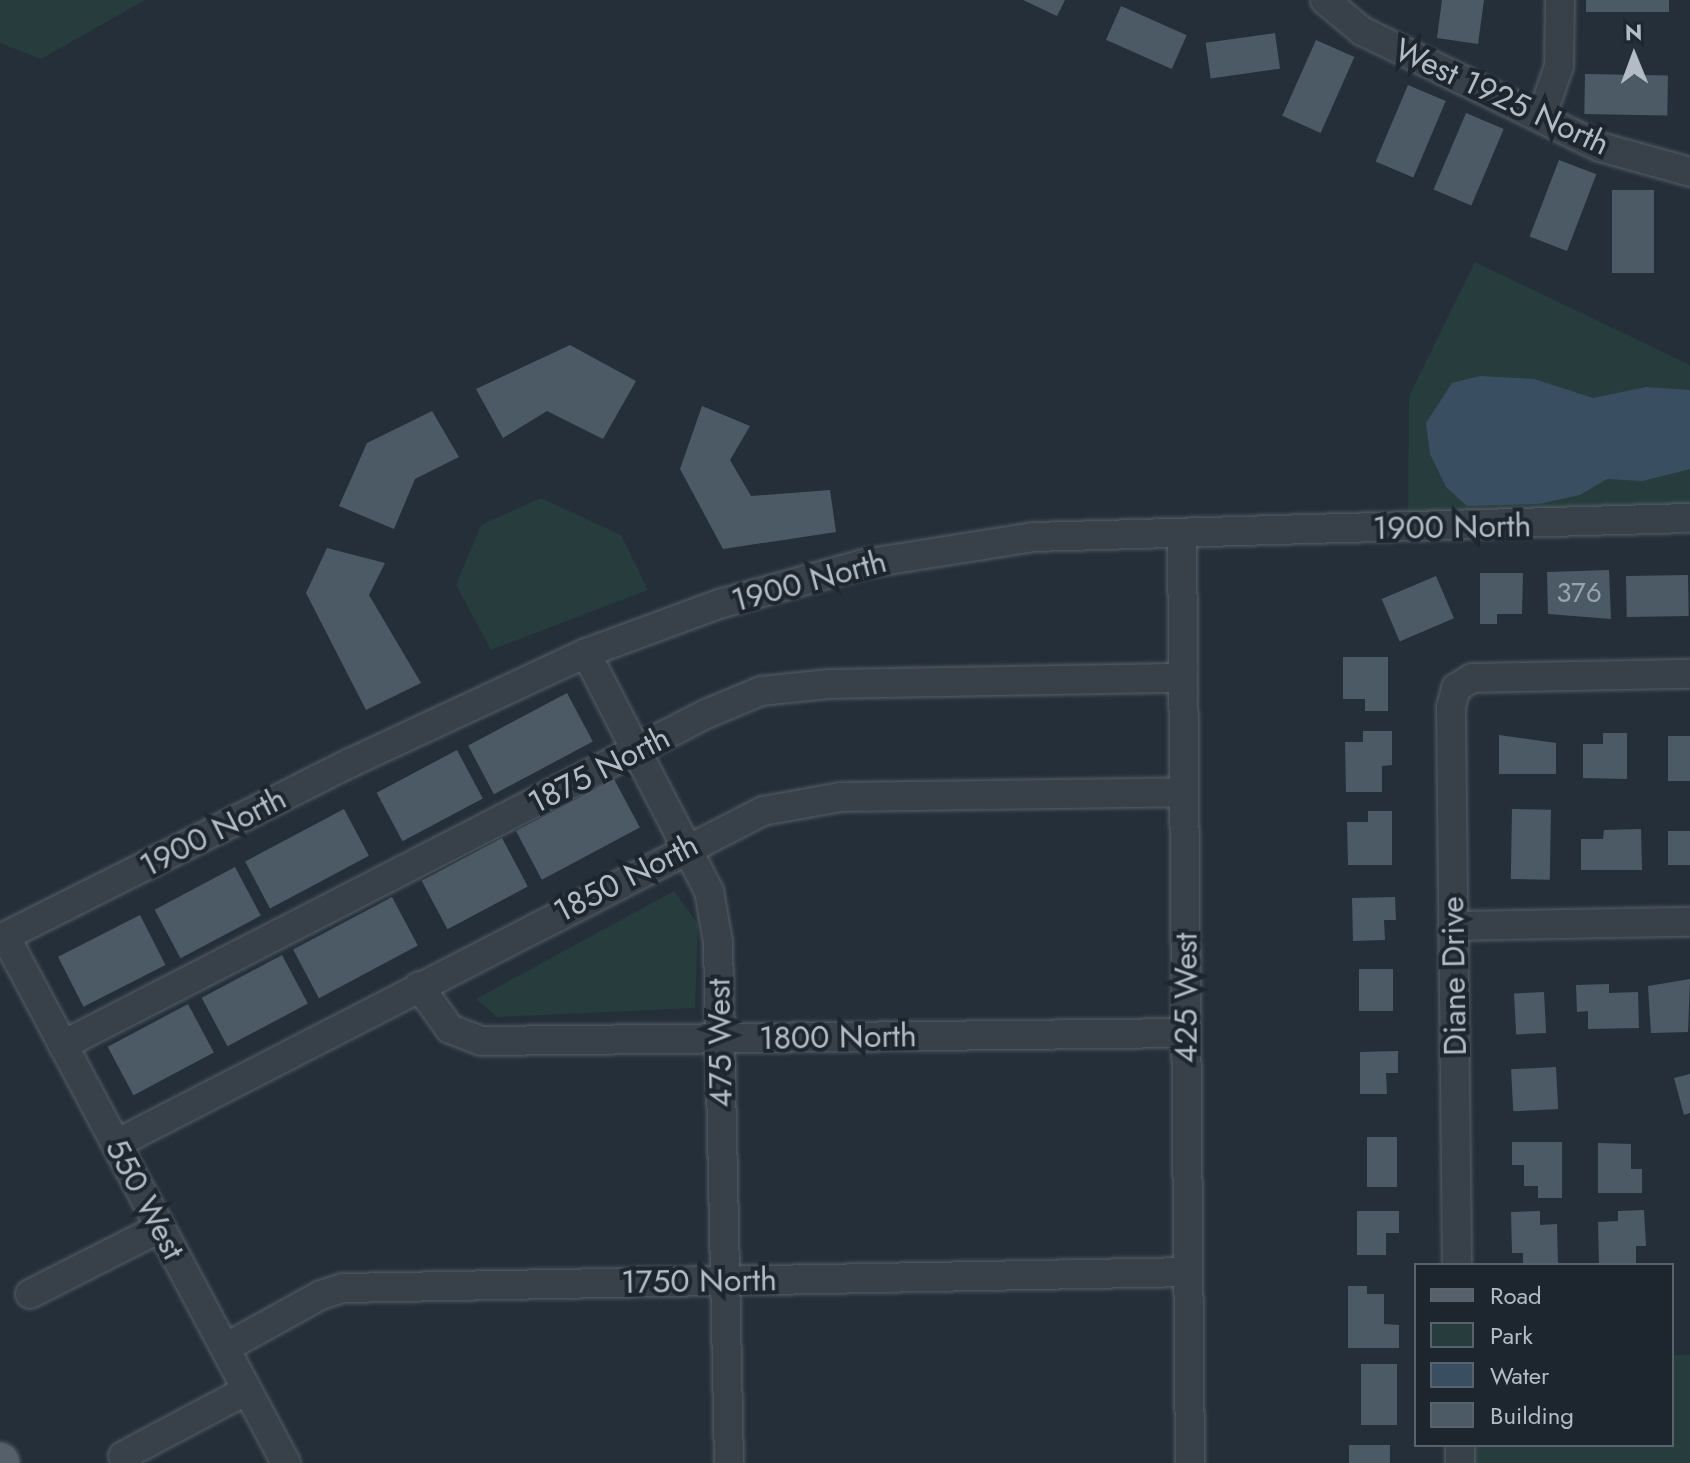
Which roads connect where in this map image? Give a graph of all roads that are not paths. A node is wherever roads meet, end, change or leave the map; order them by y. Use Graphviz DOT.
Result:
graph roads {
  1 [pos="1325,0"];
  2 [pos="1560,0"];
  3 [pos="1541,118"];
  4 [pos="1690,172"];
  5 [pos="1690,518"];
  6 [pos="1182,534"];
  7 [pos="586,653"];
  8 [pos="1690,674"];
  9 [pos="1183,678"];
  10 [pos="637,751"];
  11 [pos="1184,792"];
  12 [pos="687,846"];
  13 [pos="1690,922"];
  14 [pos="1453,926"];
  15 [pos="2,937"];
  16 [pos="419,986"];
  17 [pos="1186,1033"];
  18 [pos="720,1038"];
  19 [pos="63,1045"];
  20 [pos="116,1144"];
  21 [pos="160,1228"];
  22 [pos="1457,1263"];
  23 [pos="1188,1272"];
  24 [pos="725,1281"];
  25 [pos="30,1294"];
  26 [pos="225,1348"];
  27 [pos="247,1390"];
  28 [pos="123,1456"];
  29 [pos="286,1463"];
  30 [pos="729,1463"];
  31 [pos="1190,1463"];
  1 -- 3 [label="street, West 1925 North"];
  2 -- 3 [label="street"];
  3 -- 4 [label="street, West 1925 North"];
  5 -- 6 [label="street, 1900 North"];
  6 -- 7 [label="street, 1900 North"];
  6 -- 9 [label="street, 425 West"];
  7 -- 10 [label="street, 475 West"];
  7 -- 15 [label="street, 1900 North"];
  8 -- 14 [label="street, Diane Drive"];
  9 -- 10 [label="street, 1875 North"];
  9 -- 11 [label="street, 425 West"];
  10 -- 12 [label="street, 475 West"];
  10 -- 19 [label="street, 1875 North"];
  11 -- 12 [label="street, 1850 North"];
  11 -- 17 [label="street, 425 West"];
  12 -- 16 [label="street, 1850 North"];
  12 -- 18 [label="street, 475 West"];
  13 -- 14 [label="street"];
  14 -- 22 [label="street, Diane Drive"];
  15 -- 19 [label="street, 550 West"];
  16 -- 18 [label="street, 1800 North"];
  16 -- 20 [label="street, 1850 North"];
  17 -- 18 [label="street, 1800 North"];
  17 -- 23 [label="street, 425 West"];
  18 -- 24 [label="street, 475 West"];
  19 -- 20 [label="street, 550 West"];
  20 -- 21 [label="street, 550 West"];
  21 -- 25 [label="street"];
  21 -- 26 [label="street, 550 West"];
  23 -- 24 [label="street, 1750 North"];
  23 -- 31 [label="street, 425 West"];
  24 -- 26 [label="street, 1750 North"];
  24 -- 30 [label="street, 475 West"];
  26 -- 27 [label="street, 550 West"];
  27 -- 28 [label="street"];
  27 -- 29 [label="street, 550 West"];
}
